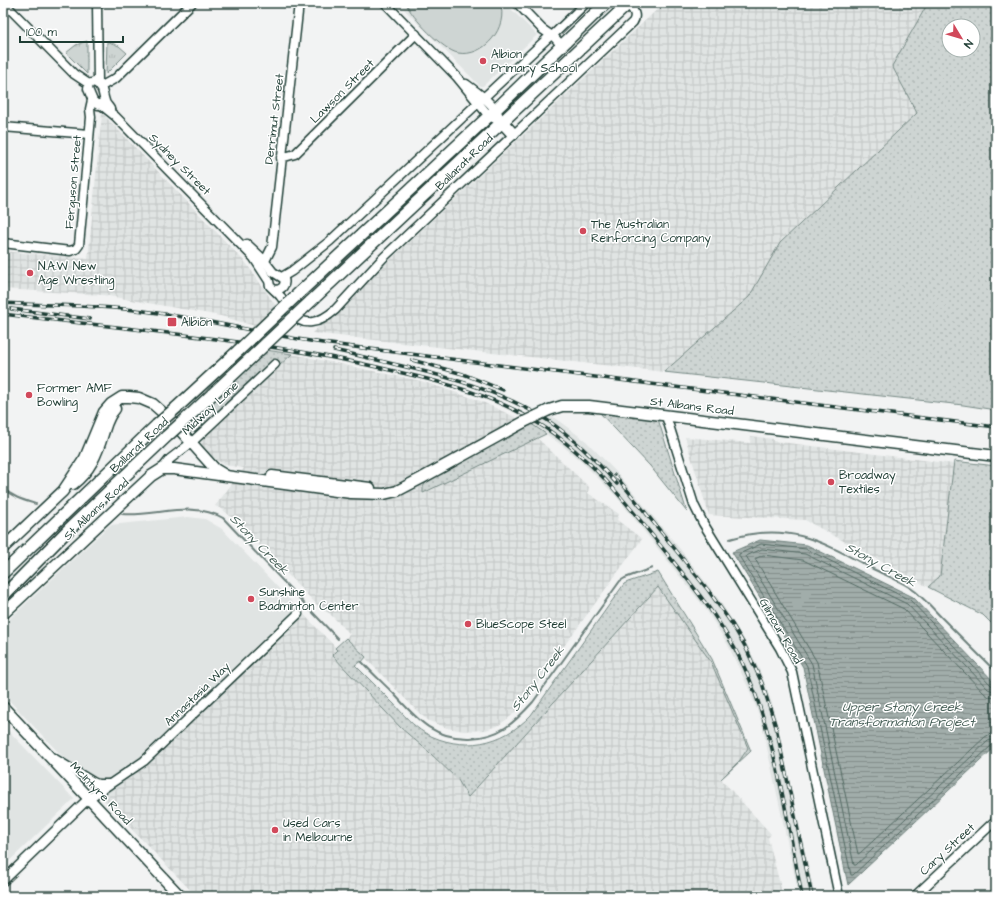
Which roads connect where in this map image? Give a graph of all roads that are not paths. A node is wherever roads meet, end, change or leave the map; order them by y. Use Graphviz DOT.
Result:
graph roads {
  1 [pos="4,3"];
  2 [pos="97,3"];
  3 [pos="192,3"];
  4 [pos="299,3"];
  5 [pos="385,3"];
  6 [pos="517,3"];
  7 [pos="586,3"];
  8 [pos="606,3"];
  9 [pos="628,3"];
  10 [pos="416,34"];
  11 [pos="551,35"];
  12 [pos="562,46"];
  13 [pos="97,93"];
  14 [pos="481,101"];
  15 [pos="492,112"];
  16 [pos="502,122"];
  17 [pos="3,127"];
  18 [pos="89,134"];
  19 [pos="513,134"];
  20 [pos="281,158"];
  21 [pos="272,237"];
  22 [pos="3,243"];
  23 [pos="256,256"];
  24 [pos="265,261"];
  25 [pos="280,276"];
  26 [pos="269,281"];
  27 [pos="275,290"];
  28 [pos="275,364"];
  29 [pos="666,416"];
  30 [pos="191,443"];
  31 [pos="996,456"];
  32 [pos="207,459"];
  33 [pos="162,469"];
  34 [pos="226,476"];
  35 [pos="278,480"];
  36 [pos="3,548"];
  37 [pos="3,573"];
  38 [pos="3,596"];
  39 [pos="3,614"];
  40 [pos="298,614"];
  41 [pos="3,708"];
  42 [pos="42,751"];
  43 [pos="108,784"];
  44 [pos="88,799"];
  45 [pos="996,820"];
  46 [pos="3,881"];
  47 [pos="180,896"];
  48 [pos="839,896"];
  49 [pos="915,896"];
  1 -- 13 [label="street, Sydney Street"];
  2 -- 13 [label="street"];
  3 -- 13 [label="street, Ferguson Street"];
  4 -- 20 [label="street, Derrimut Street"];
  5 -- 10 [label="street"];
  6 -- 11 [label="street"];
  7 -- 11 [label="street"];
  8 -- 12 [label="highway, Ballarat Road"];
  9 -- 16 [label="highway, Ballarat Road"];
  9 -- 19 [label="street, Ballarat Road"];
  10 -- 14 [label="street"];
  10 -- 20 [label="street, Lawson Street"];
  11 -- 12 [label="street"];
  11 -- 14 [label="street"];
  12 -- 15 [label="highway, Ballarat Road"];
  13 -- 18 [label="street, Ferguson Street"];
  13 -- 23 [label="street, Sydney Street"];
  14 -- 15 [label="street"];
  14 -- 25 [label="street"];
  15 -- 16 [label="street"];
  15 -- 37 [label="highway, Ballarat Road, bridge"];
  16 -- 19 [label="highway"];
  16 -- 38 [label="highway, Ballarat Road, bridge"];
  17 -- 18 [label="street"];
  18 -- 22 [label="street, Ferguson Street"];
  19 -- 27 [label="street, Ballarat Road"];
  20 -- 21 [label="street, Derrimut Street"];
  21 -- 23 [label="street"];
  21 -- 24 [label="street, Derrimut Street"];
  23 -- 24 [label="street, Sydney Street"];
  23 -- 26 [label="street, Sydney Street"];
  24 -- 25 [label="street, Sydney Street"];
  25 -- 26 [label="street"];
  25 -- 27 [label="street"];
  26 -- 27 [label="street"];
  28 -- 30 [label="street, Midway Lane"];
  29 -- 31 [label="main road, St Albans Road"];
  29 -- 35 [label="main road, St Albans Road, bridge"];
  29 -- 48 [label="street, Gilmour Road"];
  30 -- 32 [label="main road, St Albans Road"];
  30 -- 33 [label="street, Midway Lane"];
  30 -- 36 [label="main road, St Albans Road"];
  32 -- 34 [label="main road, St Albans Road"];
  32 -- 35 [label="main road, St Albans Road"];
  33 -- 34 [label="main road, St Albans Road"];
  33 -- 39 [label="main road, St Albans Road"];
  34 -- 35 [label="main road, St Albans Road"];
  40 -- 43 [label="street, Annastasia Way"];
  41 -- 42 [label="main road, McIntyre Road"];
  42 -- 43 [label="street"];
  42 -- 44 [label="main road, McIntyre Road"];
  43 -- 44 [label="street, Annastasia Way"];
  44 -- 46 [label="street, Annastasia Way"];
  44 -- 47 [label="main road, McIntyre Road"];
  45 -- 49 [label="street, Cary Street"];
}
